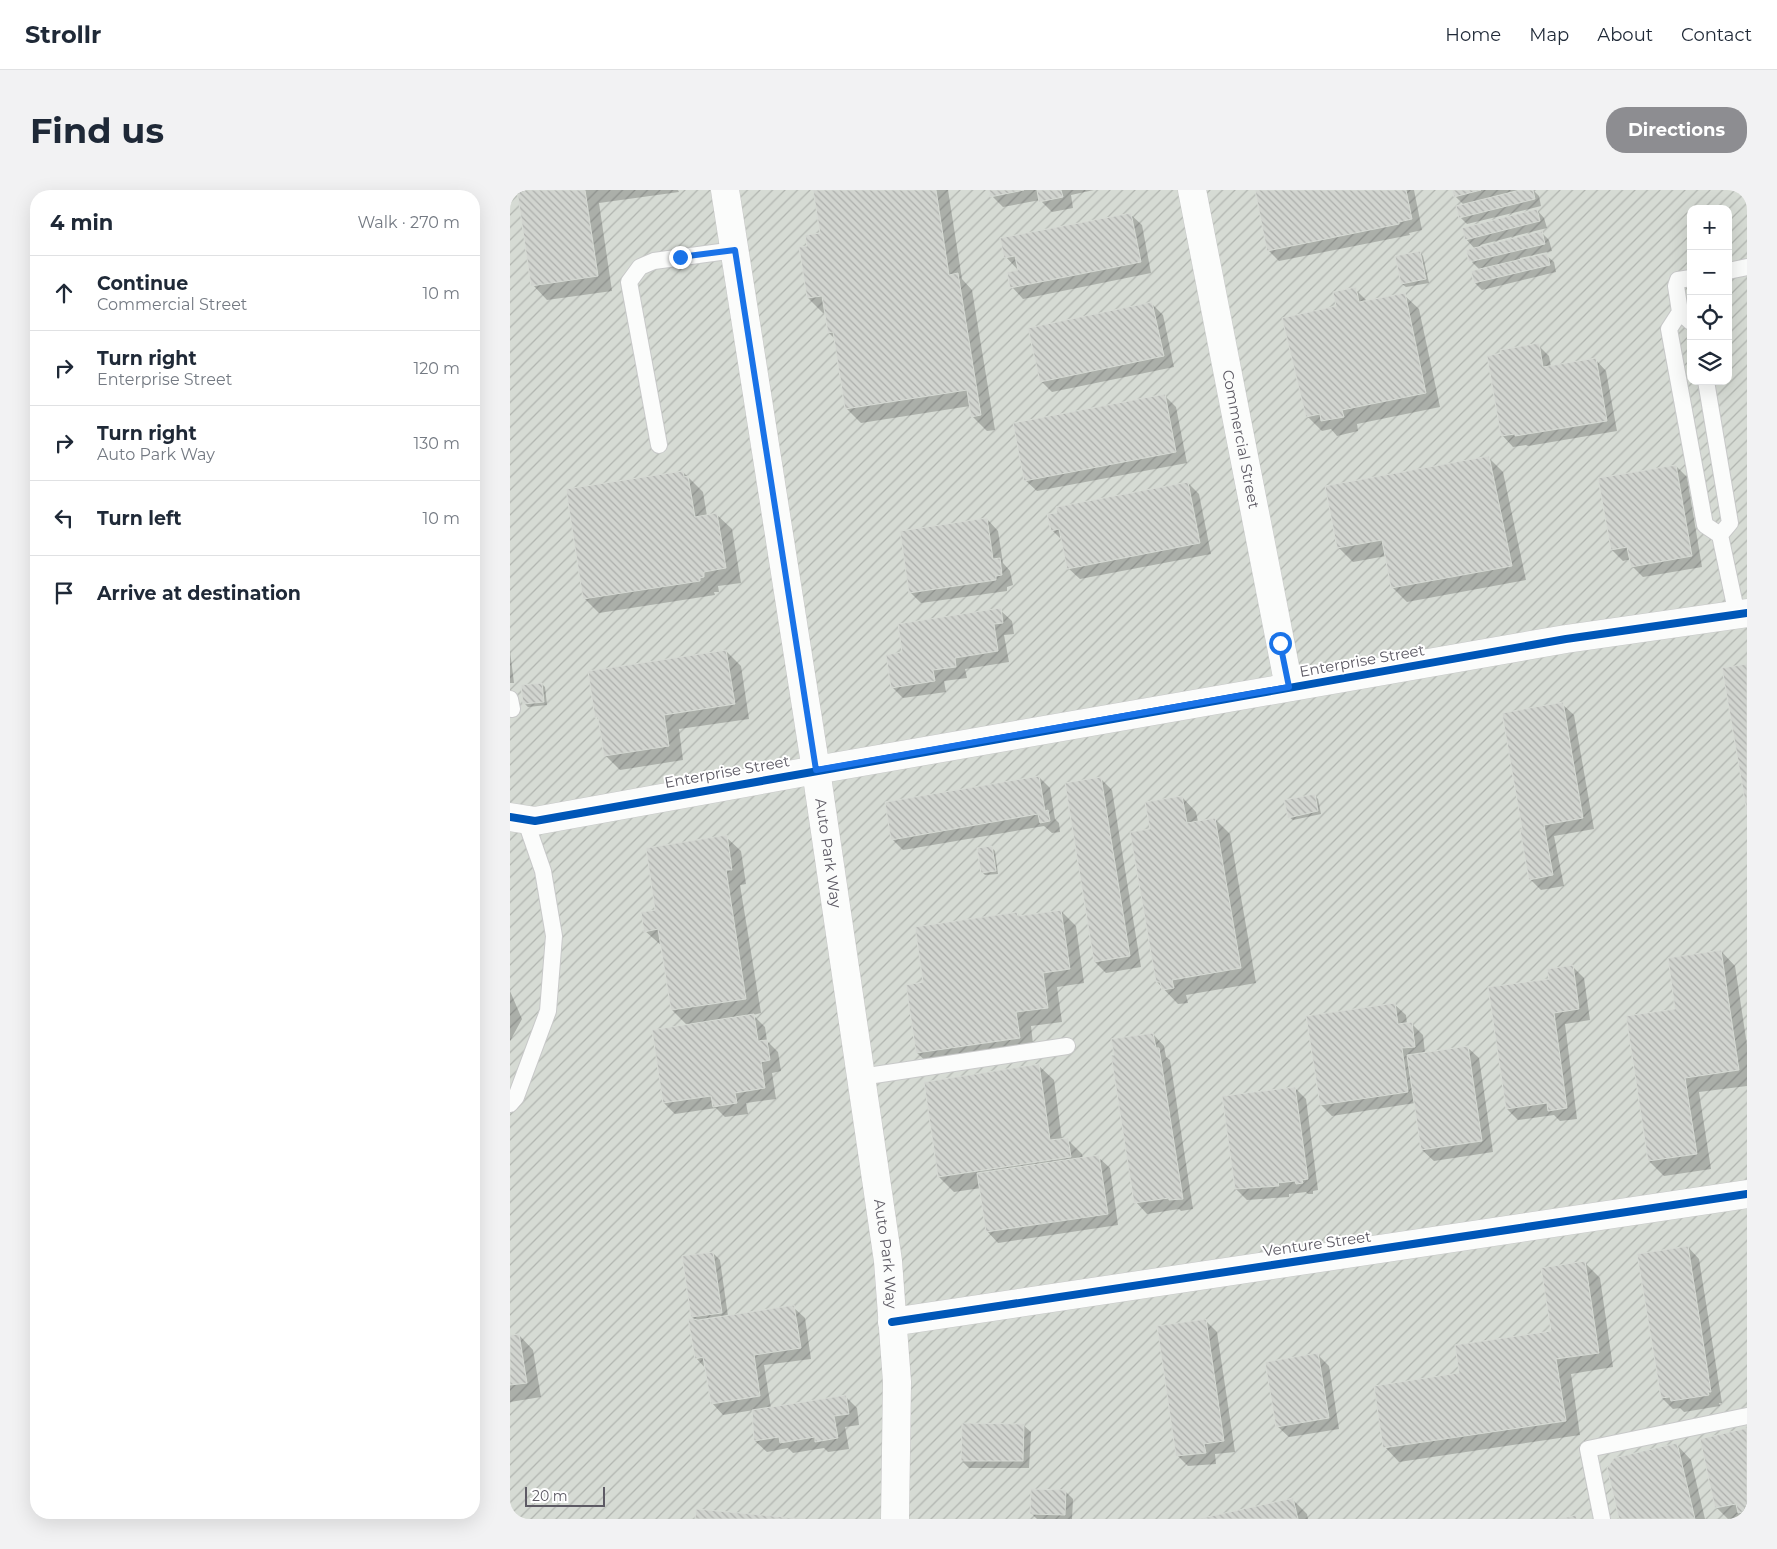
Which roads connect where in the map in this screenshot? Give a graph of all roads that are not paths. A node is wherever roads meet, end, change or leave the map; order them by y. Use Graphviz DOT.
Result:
graph roads {
  1 [pos="725,190"];
  2 [pos="1192,190"];
  3 [pos="735,250"];
  4 [pos="1747,267"];
  5 [pos="1732,270"];
  6 [pos="1687,279"];
  7 [pos="1686,317"];
  8 [pos="1707,385"];
  9 [pos="1714,428"];
  10 [pos="1689,434"];
  11 [pos="659,445"];
  12 [pos="1720,536"];
  13 [pos="1742,614"];
  14 [pos="1289,687"];
  15 [pos="816,770"];
  16 [pos="518,818"];
  17 [pos="1067,1046"];
  18 [pos="861,1077"];
  19 [pos="510,1104"];
  20 [pos="1747,1194"];
  21 [pos="892,1322"];
  22 [pos="1747,1416"];
  23 [pos="896,1519"];
  24 [pos="1602,1519"];
  1 -- 3 [label="street, Auto Park Way"];
  2 -- 14 [label="street, Commercial Street"];
  3 -- 11 [label="lane"];
  3 -- 15 [label="street, Auto Park Way"];
  4 -- 5 [label="lane"];
  6 -- 7 [label="lane"];
  7 -- 10 [label="lane"];
  8 -- 9 [label="lane"];
  9 -- 10 [label="lane"];
  9 -- 12 [label="lane"];
  10 -- 12 [label="lane"];
  12 -- 13 [label="lane"];
  13 -- 14 [label="street, Enterprise Street"];
  14 -- 15 [label="street, Enterprise Street"];
  15 -- 16 [label="street, Enterprise Street"];
  15 -- 18 [label="street, Auto Park Way"];
  16 -- 19 [label="lane"];
  17 -- 18 [label="lane"];
  18 -- 21 [label="street, Auto Park Way"];
  20 -- 21 [label="street, Venture Street"];
  21 -- 23 [label="street, Auto Park Way"];
  22 -- 24 [label="lane"];
}
